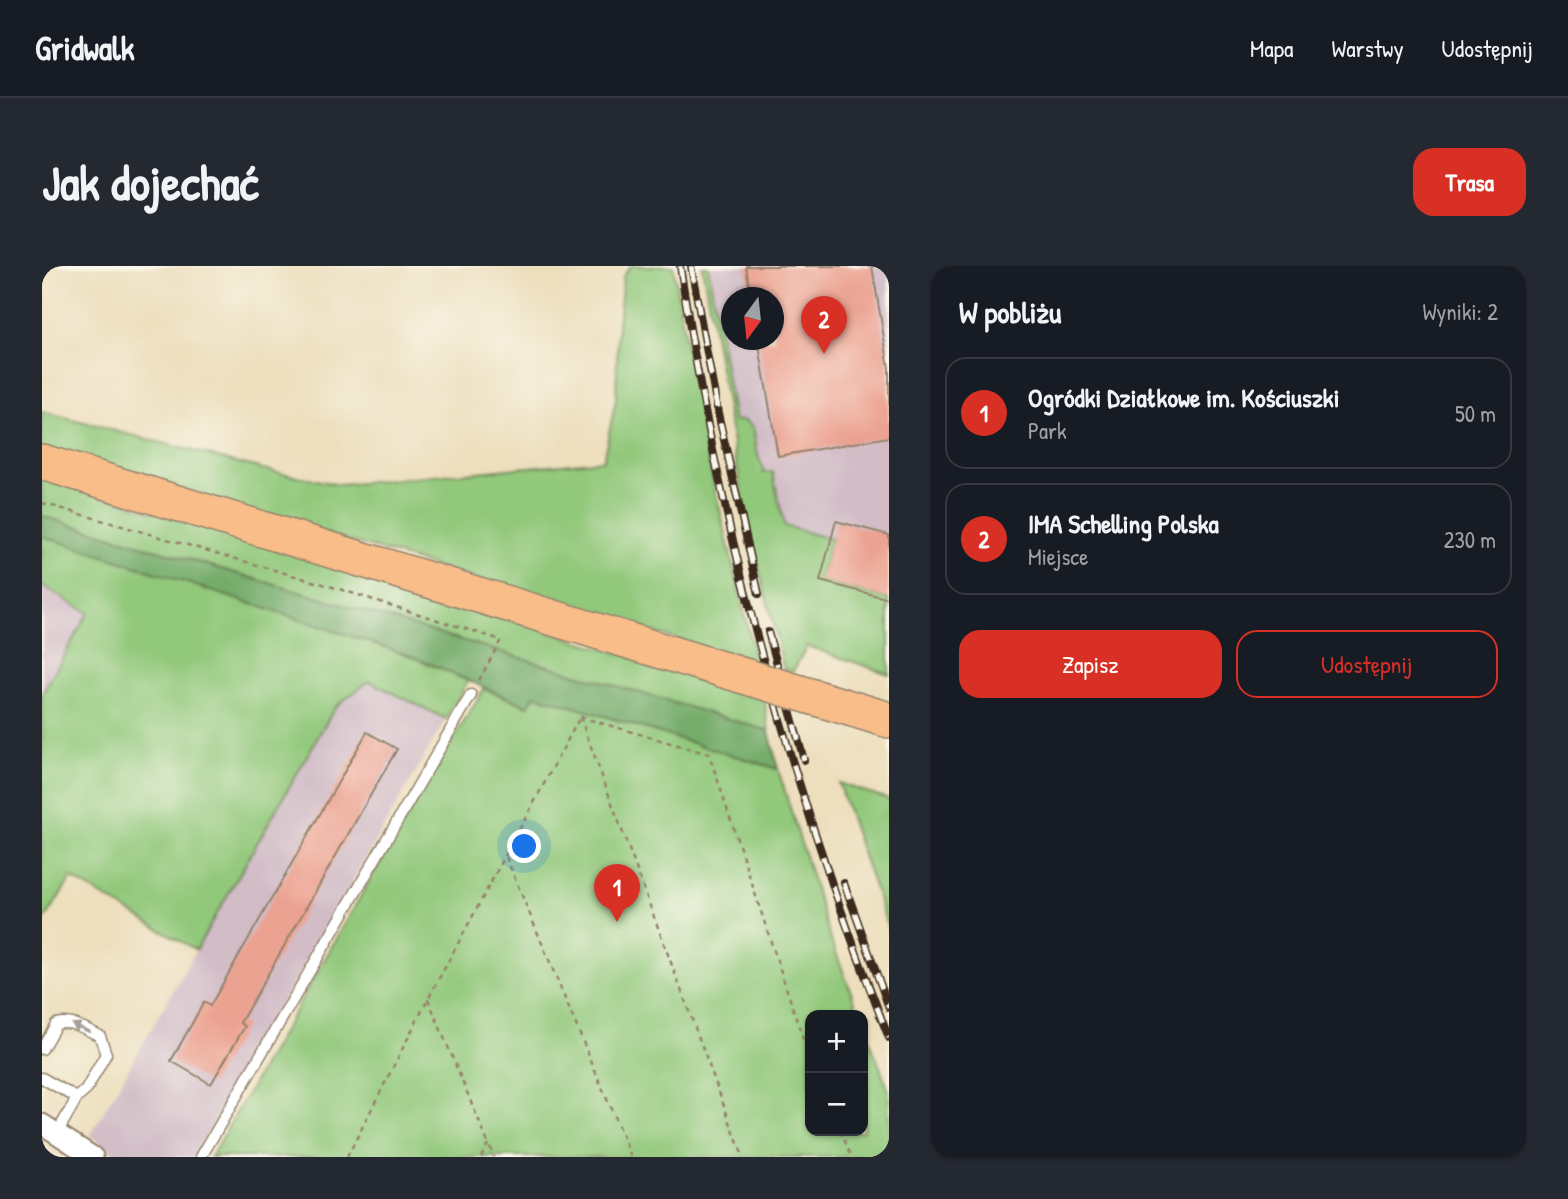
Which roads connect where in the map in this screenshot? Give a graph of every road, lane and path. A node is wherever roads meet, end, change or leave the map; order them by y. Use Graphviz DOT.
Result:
graph roads {
  1 [pos="42,462"];
  2 [pos="42,503"];
  3 [pos="471,695"];
  4 [pos="580,717"];
  5 [pos="889,720"];
  6 [pos="506,857"];
  7 [pos="428,999"];
  8 [pos="805,1045"];
  9 [pos="42,1049"];
  10 [pos="42,1079"];
  11 [pos="77,1098"];
  12 [pos="49,1128"];
  13 [pos="842,1136"];
  14 [pos="488,1143"];
  15 [pos="93,1157"];
  16 [pos="201,1157"];
  17 [pos="347,1157"];
  18 [pos="481,1157"];
  19 [pos="494,1157"];
  20 [pos="631,1157"];
  21 [pos="743,1157"];
  22 [pos="852,1157"];
  1 -- 5 [label="highway, bridge"];
  2 -- 3 [label="path"];
  3 -- 16 [label="lane"];
  4 -- 6 [label="path"];
  4 -- 8 [label="path"];
  4 -- 21 [label="path"];
  6 -- 7 [label="path"];
  6 -- 20 [label="path"];
  7 -- 14 [label="path"];
  7 -- 17 [label="path"];
  11 -- 9 [label="lane, one-way"];
  10 -- 11 [label="lane"];
  11 -- 12 [label="lane"];
  12 -- 15 [label="street"];
  13 -- 22 [label="path"];
  14 -- 18 [label="path"];
  14 -- 19 [label="path"];
}
